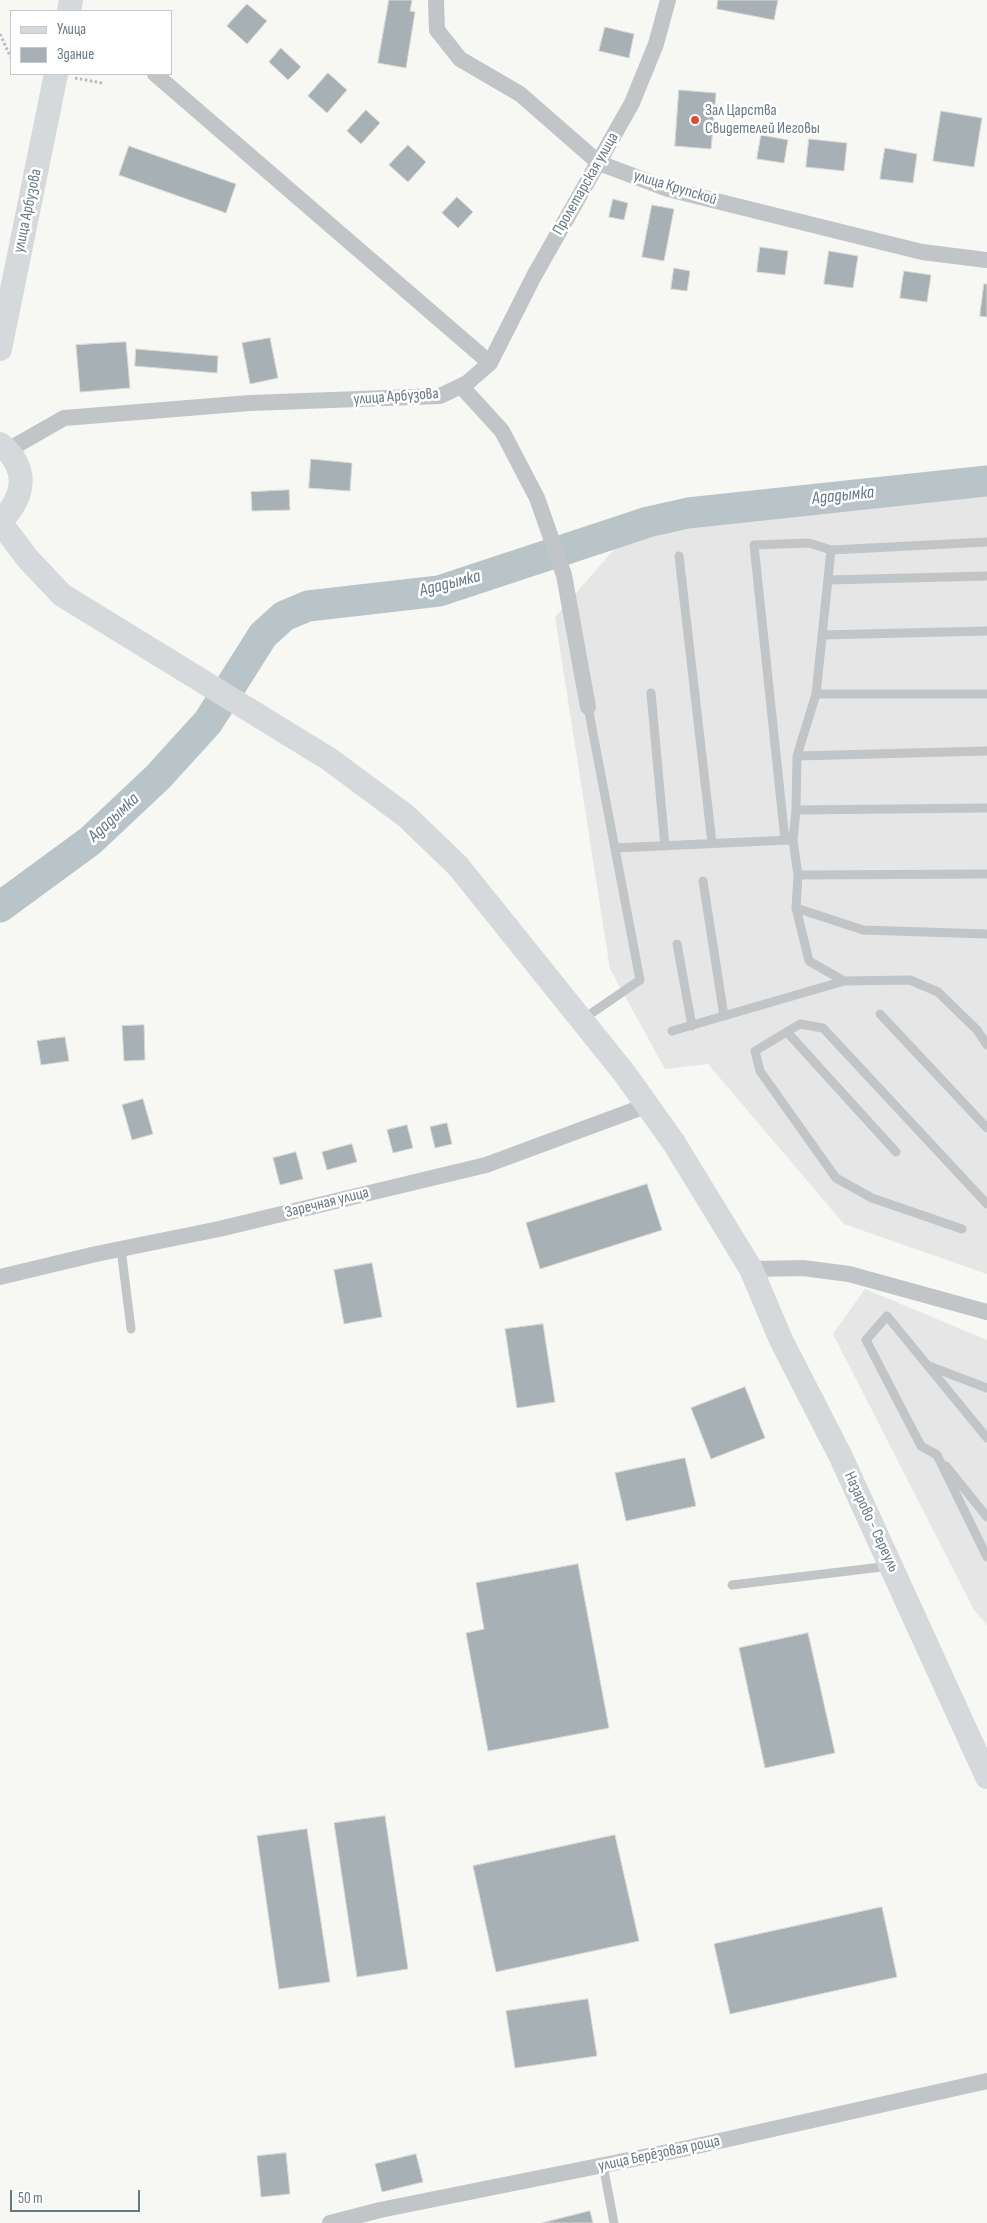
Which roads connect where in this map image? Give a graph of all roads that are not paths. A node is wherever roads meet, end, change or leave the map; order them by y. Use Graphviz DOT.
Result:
graph roads {
  1 [pos="436,0"];
  2 [pos="668,0"];
  3 [pos="56,75"];
  4 [pos="156,75"];
  5 [pos="599,164"];
  6 [pos="987,260"];
  7 [pos="3,323"];
  8 [pos="0,349"];
  9 [pos="490,363"];
  10 [pos="461,386"];
  11 [pos="4,447"];
  12 [pos="0,522"];
  13 [pos="987,542"];
  14 [pos="831,550"];
  15 [pos="679,556"];
  16 [pos="987,576"];
  17 [pos="828,580"];
  18 [pos="987,631"];
  19 [pos="822,635"];
  20 [pos="651,693"];
  21 [pos="816,694"];
  22 [pos="987,694"];
  23 [pos="588,707"];
  24 [pos="987,751"];
  25 [pos="797,756"];
  26 [pos="987,808"];
  27 [pos="796,810"];
  28 [pos="789,840"];
  29 [pos="712,843"];
  30 [pos="665,846"];
  31 [pos="615,848"];
  32 [pos="987,874"];
  33 [pos="798,875"];
  34 [pos="703,881"];
  35 [pos="796,908"];
  36 [pos="987,934"];
  37 [pos="677,944"];
  38 [pos="844,981"];
  39 [pos="880,1014"];
  40 [pos="724,1016"];
  41 [pos="581,1021"];
  42 [pos="692,1026"];
  43 [pos="672,1031"];
  44 [pos="787,1032"];
  45 [pos="987,1045"];
  46 [pos="648,1105"];
  47 [pos="987,1128"];
  48 [pos="896,1152"];
  49 [pos="987,1204"];
  50 [pos="962,1229"];
  51 [pos="122,1249"];
  52 [pos="751,1269"];
  53 [pos="0,1276"];
  54 [pos="987,1312"];
  55 [pos="131,1329"];
  56 [pos="928,1365"];
  57 [pos="985,1387"];
  58 [pos="987,1438"];
  59 [pos="937,1455"];
  60 [pos="987,1516"];
  61 [pos="987,1557"];
  62 [pos="891,1566"];
  63 [pos="732,1585"];
  64 [pos="987,1777"];
  65 [pos="987,2081"];
  66 [pos="604,2165"];
  67 [pos="341,2222"];
  68 [pos="614,2223"];
  1 -- 5 [label="street, улица Крупской"];
  2 -- 5 [label="street, Пролетарская улица"];
  3 -- 7 [label="street, улица Арбузова"];
  4 -- 9 [label="street"];
  5 -- 6 [label="street, улица Крупской"];
  5 -- 9 [label="street, Пролетарская улица"];
  7 -- 8 [label="street, улица Арбузова"];
  9 -- 10 [label="street, улица Арбузова"];
  10 -- 11 [label="street, улица Арбузова"];
  10 -- 23 [label="street"];
  11 -- 12 [label="street"];
  12 -- 41 [label="street, Назарово - Сереуль"];
  13 -- 14 [label="lane"];
  14 -- 17 [label="lane"];
  14 -- 28 [label="lane"];
  15 -- 29 [label="lane"];
  16 -- 17 [label="lane"];
  17 -- 19 [label="lane"];
  18 -- 19 [label="lane"];
  19 -- 21 [label="lane"];
  20 -- 30 [label="lane"];
  21 -- 22 [label="lane"];
  21 -- 25 [label="lane"];
  23 -- 31 [label="lane"];
  24 -- 25 [label="lane"];
  25 -- 27 [label="lane"];
  26 -- 27 [label="lane"];
  27 -- 28 [label="lane"];
  28 -- 29 [label="lane"];
  28 -- 33 [label="lane"];
  29 -- 30 [label="lane"];
  30 -- 31 [label="lane"];
  31 -- 41 [label="lane"];
  32 -- 33 [label="lane"];
  33 -- 35 [label="lane"];
  34 -- 40 [label="lane"];
  35 -- 36 [label="lane"];
  35 -- 38 [label="lane"];
  37 -- 42 [label="lane"];
  38 -- 40 [label="lane"];
  38 -- 45 [label="lane"];
  39 -- 47 [label="lane"];
  40 -- 42 [label="lane"];
  41 -- 46 [label="street, Назарово - Сереуль"];
  42 -- 43 [label="lane"];
  44 -- 48 [label="lane"];
  44 -- 49 [label="lane"];
  44 -- 50 [label="lane"];
  46 -- 51 [label="street, Заречная улица"];
  46 -- 52 [label="street, Назарово - Сереуль"];
  51 -- 53 [label="street, Заречная улица"];
  51 -- 55 [label="lane"];
  52 -- 54 [label="street"];
  52 -- 62 [label="street, Назарово - Сереуль"];
  56 -- 57 [label="lane"];
  56 -- 58 [label="lane"];
  56 -- 59 [label="lane"];
  59 -- 60 [label="lane"];
  59 -- 61 [label="lane"];
  62 -- 63 [label="lane"];
  62 -- 64 [label="street, Назарово - Сереуль"];
  65 -- 66 [label="street, улица Берёзовая роща"];
  66 -- 67 [label="street, улица Берёзовая роща"];
  66 -- 68 [label="lane"];
}
